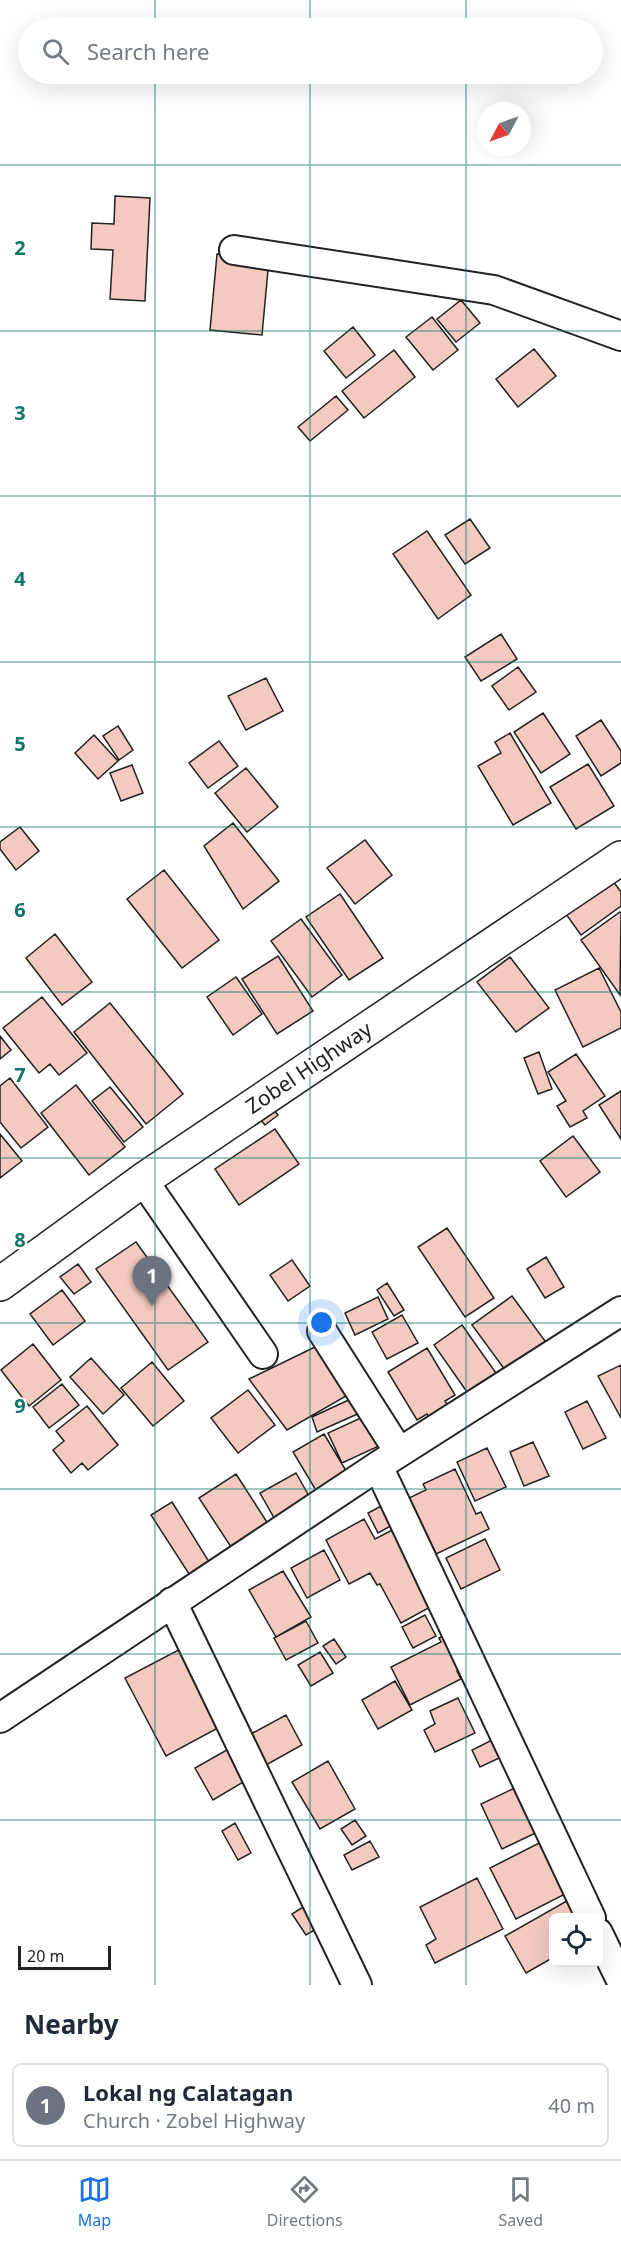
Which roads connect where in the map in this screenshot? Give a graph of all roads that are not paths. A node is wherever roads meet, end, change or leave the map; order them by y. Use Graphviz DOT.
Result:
graph roads {
  1 [pos="234,250"];
  2 [pos="621,336"];
  3 [pos="621,858"];
  4 [pos="143,1180"];
  5 [pos="0,1284"];
  6 [pos="621,1311"];
  7 [pos="322,1331"];
  8 [pos="263,1354"];
  9 [pos="389,1459"];
  10 [pos="172,1602"];
  11 [pos="0,1718"];
  12 [pos="589,1913"];
  13 [pos="603,1943"];
  14 [pos="621,1980"];
  15 [pos="357,1985"];
  1 -- 2 [label="street"];
  3 -- 4 [label="main road, Zobel Highway"];
  4 -- 5 [label="main road, Zobel Highway"];
  4 -- 8 [label="street"];
  6 -- 9 [label="street"];
  7 -- 9 [label="street"];
  9 -- 10 [label="street"];
  9 -- 12 [label="street"];
  10 -- 11 [label="street"];
  10 -- 15 [label="street"];
  13 -- 14 [label="street"];
}
